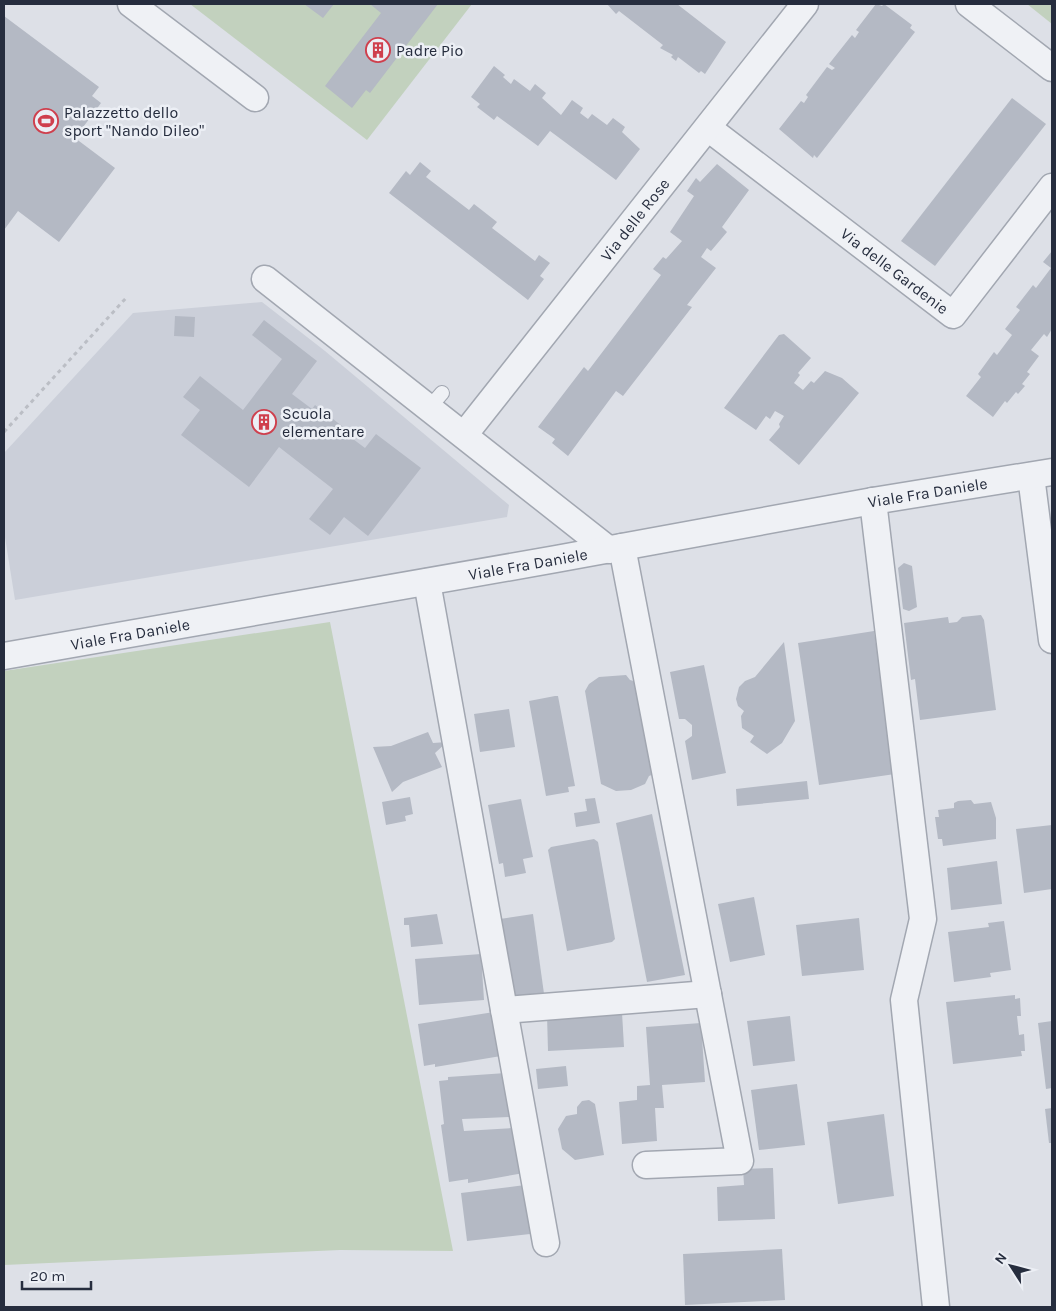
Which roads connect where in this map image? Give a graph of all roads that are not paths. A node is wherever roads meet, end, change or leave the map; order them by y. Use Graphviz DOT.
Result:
graph roads {
  1 [pos="131,4"];
  2 [pos="805,4"];
  3 [pos="969,4"];
  4 [pos="1052,68"];
  5 [pos="255,98"];
  6 [pos="708,128"];
  7 [pos="1052,187"];
  8 [pos="265,279"];
  9 [pos="464,435"];
  10 [pos="1042,474"];
  11 [pos="873,501"];
  12 [pos="576,524"];
  13 [pos="606,550"];
  14 [pos="556,559"];
  15 [pos="427,582"];
  16 [pos="1052,640"];
  17 [pos="4,656"];
  18 [pos="708,994"];
  19 [pos="504,1010"];
  20 [pos="646,1165"];
  21 [pos="546,1243"];
  22 [pos="936,1307"];
  1 -- 5 [label="street"];
  2 -- 6 [label="street, Via delle Rose"];
  3 -- 4 [label="street"];
  6 -- 7 [label="street, Via delle Gardenie"];
  6 -- 9 [label="street, Via delle Rose"];
  8 -- 9 [label="street"];
  9 -- 12 [label="street"];
  10 -- 11 [label="street, Viale Fra Daniele"];
  10 -- 16 [label="street"];
  11 -- 13 [label="street, Viale Fra Daniele"];
  11 -- 22 [label="street"];
  12 -- 13 [label="street"];
  12 -- 14 [label="street"];
  13 -- 14 [label="street, Viale Fra Daniele"];
  13 -- 18 [label="street"];
  14 -- 15 [label="street, Viale Fra Daniele"];
  15 -- 17 [label="street, Viale Fra Daniele"];
  15 -- 19 [label="street"];
  18 -- 19 [label="street"];
  18 -- 20 [label="street"];
  19 -- 21 [label="street"];
}
